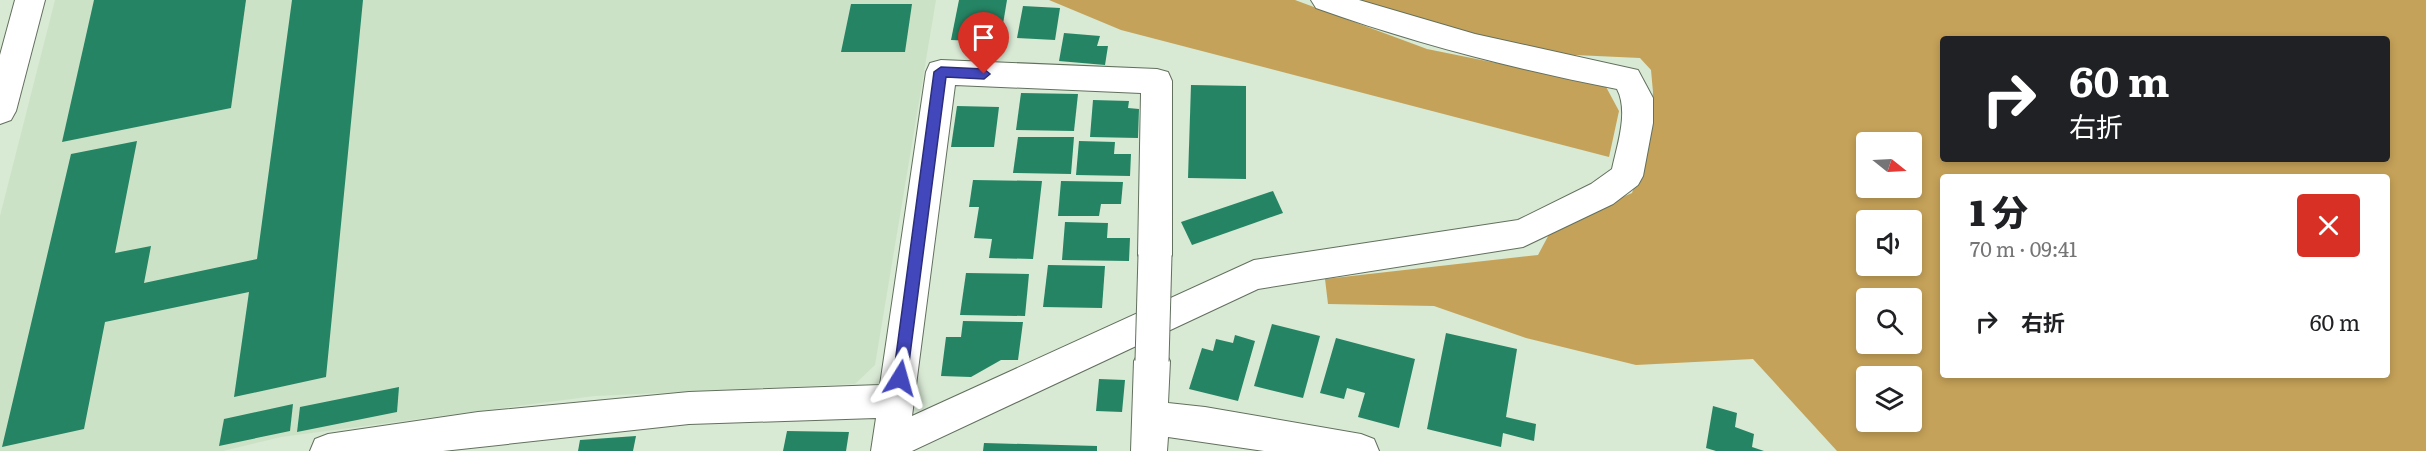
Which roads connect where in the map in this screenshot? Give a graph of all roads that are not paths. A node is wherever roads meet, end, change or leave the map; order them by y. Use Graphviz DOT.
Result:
graph roads {
  1 [pos="30,0"];
  2 [pos="1326,0"];
  3 [pos="0,111"];
  4 [pos="897,401"];
  5 [pos="1149,435"];
  6 [pos="890,447"];
  7 [pos="328,451"];
  8 [pos="1361,451"];
  1 -- 3 [label="street"];
  2 -- 6 [label="street"];
  4 -- 5 [label="street, bridge"];
  4 -- 6 [label="street"];
  4 -- 7 [label="street"];
  5 -- 8 [label="street"];
}
